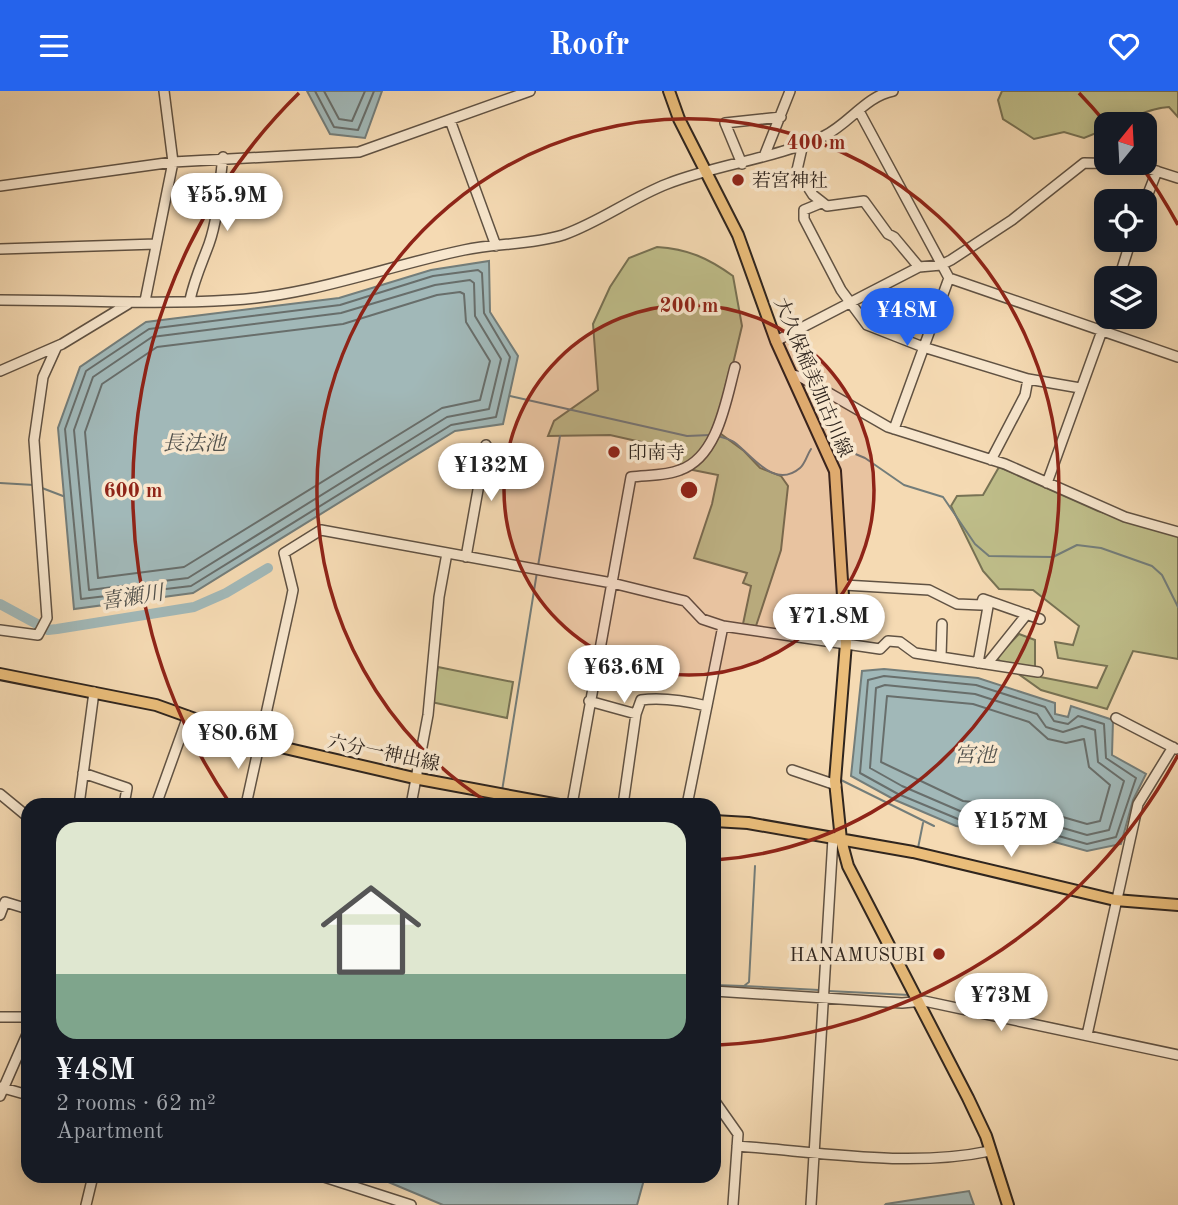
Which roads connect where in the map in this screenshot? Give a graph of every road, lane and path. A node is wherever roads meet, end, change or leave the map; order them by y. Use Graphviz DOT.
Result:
graph roads {
  1 [pos="164,91"];
  2 [pos="530,91"];
  3 [pos="669,91"];
  4 [pos="790,91"];
  5 [pos="893,91"];
  6 [pos="859,111"];
  7 [pos="781,117"];
  8 [pos="450,120"];
  9 [pos="803,144"];
  10 [pos="765,154"];
  11 [pos="223,157"];
  12 [pos="173,162"];
  13 [pos="1094,163"];
  14 [pos="742,164"];
  15 [pos="1157,171"];
  16 [pos="708,172"];
  17 [pos="1178,178"];
  18 [pos="0,186"];
  19 [pos="821,202"];
  20 [pos="156,244"];
  21 [pos="496,246"];
  22 [pos="0,249"];
  23 [pos="941,265"];
  24 [pos="919,267"];
  25 [pos="949,278"];
  26 [pos="0,300"];
  27 [pos="190,300"];
  28 [pos="145,301"];
  29 [pos="129,303"];
  30 [pos="850,304"];
  31 [pos="1102,331"];
  32 [pos="776,341"];
  33 [pos="57,346"];
  34 [pos="923,347"];
  35 [pos="1178,357"];
  36 [pos="735,367"];
  37 [pos="0,371"];
  38 [pos="792,375"];
  39 [pos="1028,379"];
  40 [pos="1080,388"];
  41 [pos="894,429"];
  42 [pos="486,445"];
  43 [pos="991,460"];
  44 [pos="1047,483"];
  45 [pos="1178,532"];
  46 [pos="447,553"];
  47 [pos="466,557"];
  48 [pos="612,583"];
  49 [pos="844,585"];
  50 [pos="989,601"];
  51 [pos="1027,614"];
  52 [pos="1040,619"];
  53 [pos="942,624"];
  54 [pos="723,626"];
  55 [pos="0,630"];
  56 [pos="846,643"];
  57 [pos="941,657"];
  58 [pos="983,663"];
  59 [pos="1038,672"];
  60 [pos="0,674"];
  61 [pos="94,692"];
  62 [pos="589,701"];
  63 [pos="707,706"];
  64 [pos="636,714"];
  65 [pos="188,716"];
  66 [pos="1116,718"];
  67 [pos="259,742"];
  68 [pos="1175,748"];
  69 [pos="792,771"];
  70 [pos="83,773"];
  71 [pos="414,778"];
  72 [pos="836,785"];
  73 [pos="0,794"];
  74 [pos="80,798"];
  75 [pos="125,798"];
  76 [pos="159,798"];
  77 [pos="247,798"];
  78 [pos="412,798"];
  79 [pos="521,798"];
  80 [pos="573,798"];
  81 [pos="623,798"];
  82 [pos="688,798"];
  83 [pos="21,811"];
  84 [pos="721,821"];
  85 [pos="837,839"];
  86 [pos="1115,900"];
  87 [pos="1178,905"];
  88 [pos="21,907"];
  89 [pos="0,915"];
  90 [pos="721,991"];
  91 [pos="823,998"];
  92 [pos="917,1001"];
  93 [pos="0,1017"];
  94 [pos="21,1017"];
  95 [pos="1087,1034"];
  96 [pos="21,1055"];
  97 [pos="1178,1055"];
  98 [pos="1,1090"];
  99 [pos="21,1094"];
  100 [pos="721,1110"];
  101 [pos="737,1146"];
  102 [pos="990,1151"];
  103 [pos="815,1152"];
  104 [pos="91,1183"];
  105 [pos="343,1183"];
  106 [pos="86,1205"];
  107 [pos="411,1205"];
  108 [pos="733,1205"];
  109 [pos="811,1205"];
  110 [pos="1007,1205"];
  1 -- 12 [label="street"];
  2 -- 8 [label="street"];
  3 -- 16 [label="main road, 大久保稲美加古川線"];
  4 -- 7 [label="street"];
  5 -- 6 [label="street"];
  6 -- 9 [label="street"];
  6 -- 23 [label="street"];
  7 -- 10 [label="street"];
  7 -- 14 [label="street"];
  8 -- 11 [label="street"];
  8 -- 21 [label="street"];
  9 -- 10 [label="street"];
  9 -- 19 [label="street"];
  10 -- 14 [label="street"];
  11 -- 12 [label="street"];
  11 -- 27 [label="street"];
  12 -- 18 [label="street"];
  12 -- 20 [label="street"];
  13 -- 23 [label="street"];
  14 -- 16 [label="street"];
  15 -- 17 [label="street"];
  16 -- 21 [label="street"];
  16 -- 32 [label="main road, 大久保稲美加古川線"];
  19 -- 24 [label="street"];
  19 -- 30 [label="street"];
  20 -- 22 [label="street"];
  20 -- 28 [label="street"];
  21 -- 27 [label="street"];
  23 -- 24 [label="street"];
  23 -- 25 [label="street"];
  24 -- 30 [label="street"];
  25 -- 31 [label="street"];
  25 -- 34 [label="street"];
  26 -- 29 [label="street"];
  27 -- 28 [label="street"];
  28 -- 29 [label="street"];
  29 -- 33 [label="street"];
  30 -- 32 [label="street"];
  30 -- 34 [label="street"];
  31 -- 35 [label="street"];
  31 -- 40 [label="street"];
  32 -- 38 [label="main road, 大久保稲美加古川線"];
  33 -- 37 [label="street"];
  33 -- 55 [label="street"];
  34 -- 39 [label="street"];
  34 -- 41 [label="street"];
  36 -- 48 [label="street"];
  38 -- 41 [label="street"];
  38 -- 49 [label="main road, 大久保稲美加古川線"];
  39 -- 40 [label="street"];
  39 -- 43 [label="street"];
  40 -- 44 [label="street"];
  41 -- 43 [label="street"];
  42 -- 47 [label="street"];
  43 -- 44 [label="street"];
  44 -- 45 [label="street"];
  46 -- 47 [label="street"];
  46 -- 67 [label="street"];
  46 -- 71 [label="street"];
  47 -- 48 [label="street"];
  48 -- 54 [label="street"];
  48 -- 62 [label="street"];
  49 -- 50 [label="street"];
  49 -- 56 [label="main road, 大久保稲美加古川線"];
  50 -- 51 [label="street"];
  50 -- 58 [label="street"];
  51 -- 52 [label="street"];
  51 -- 58 [label="street"];
  53 -- 57 [label="street"];
  54 -- 56 [label="street"];
  54 -- 63 [label="street"];
  56 -- 57 [label="street"];
  56 -- 72 [label="main road, 大久保稲美加古川線"];
  57 -- 58 [label="street"];
  58 -- 59 [label="street"];
  60 -- 61 [label="main road, 六分一神出線"];
  61 -- 65 [label="main road, 六分一神出線"];
  61 -- 70 [label="street"];
  62 -- 64 [label="street"];
  62 -- 80 [label="street"];
  63 -- 64 [label="street"];
  63 -- 82 [label="street"];
  64 -- 81 [label="street"];
  65 -- 67 [label="main road, 六分一神出線"];
  65 -- 76 [label="street"];
  66 -- 68 [label="street"];
  67 -- 71 [label="main road, 六分一神出線"];
  67 -- 77 [label="street"];
  68 -- 86 [label="street"];
  69 -- 72 [label="street"];
  70 -- 74 [label="street"];
  70 -- 75 [label="street"];
  71 -- 78 [label="street"];
  71 -- 79 [label="main road, 六分一神出線"];
  72 -- 85 [label="main road, 大久保稲美加古川線"];
  73 -- 83 [label="street"];
  84 -- 85 [label="main road"];
  85 -- 86 [label="main road"];
  85 -- 91 [label="street"];
  85 -- 92 [label="main road, 大久保稲美加古川線"];
  86 -- 87 [label="main road"];
  86 -- 95 [label="street"];
  88 -- 89 [label="street"];
  90 -- 91 [label="street"];
  91 -- 92 [label="street"];
  91 -- 103 [label="street"];
  92 -- 95 [label="street"];
  92 -- 102 [label="main road, 大久保稲美加古川線"];
  93 -- 94 [label="street"];
  95 -- 97 [label="street"];
  96 -- 98 [label="street"];
  98 -- 99 [label="street"];
  100 -- 101 [label="street"];
  101 -- 103 [label="street"];
  101 -- 108 [label="street"];
  102 -- 103 [label="street"];
  102 -- 110 [label="main road, 大久保稲美加古川線"];
  103 -- 109 [label="street"];
  104 -- 106 [label="street"];
  105 -- 107 [label="street"];
}
